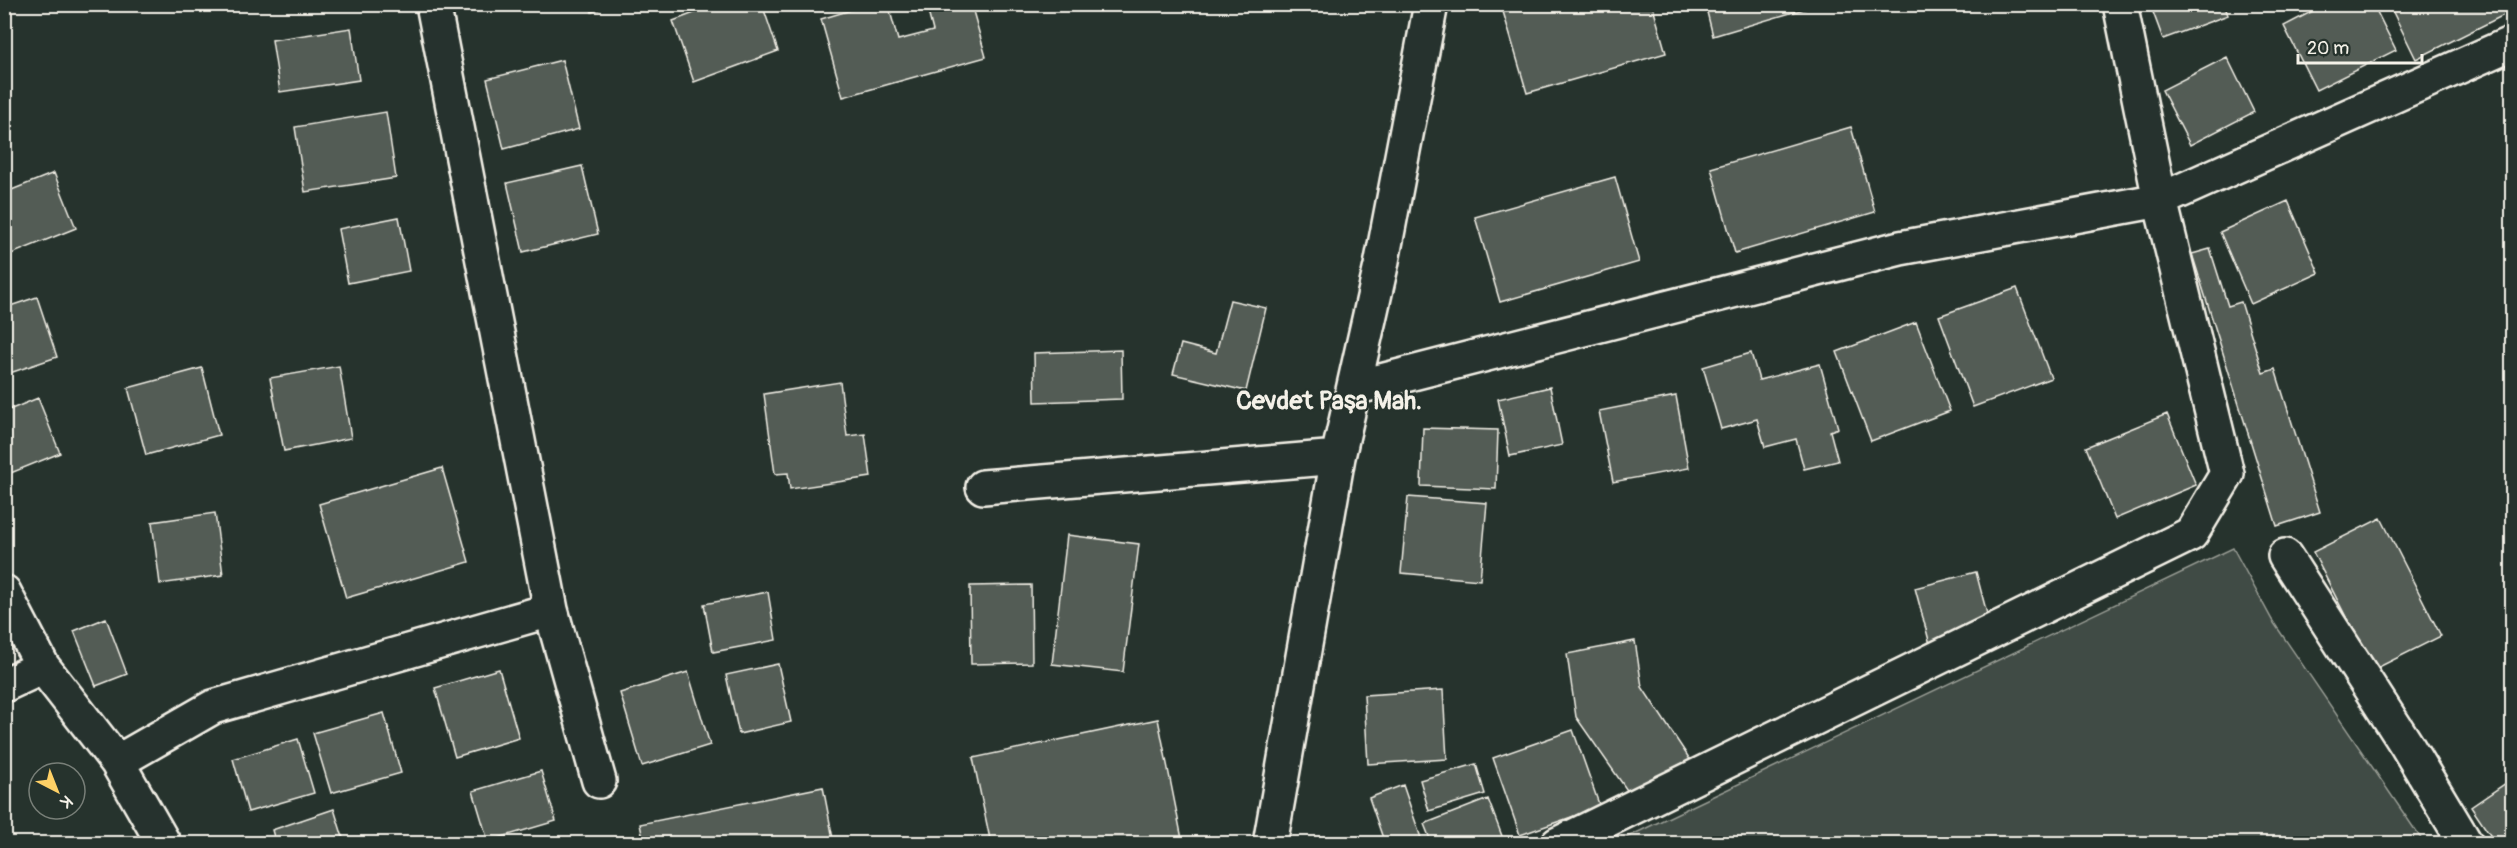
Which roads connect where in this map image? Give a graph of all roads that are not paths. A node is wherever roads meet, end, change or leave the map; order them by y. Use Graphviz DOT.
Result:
graph roads {
  1 [pos="433,4"];
  2 [pos="1431,4"];
  3 [pos="2120,4"];
  4 [pos="2512,43"];
  5 [pos="2160,200"];
  6 [pos="1354,388"];
  7 [pos="1338,457"];
  8 [pos="983,487"];
  9 [pos="2284,556"];
  10 [pos="4,592"];
  11 [pos="551,610"];
  12 [pos="43,667"];
  13 [pos="4,685"];
  14 [pos="117,762"];
  15 [pos="599,781"];
  16 [pos="164,843"];
  17 [pos="1270,843"];
  18 [pos="1558,843"];
  19 [pos="2466,843"];
  1 -- 11 [label="street"];
  2 -- 6 [label="street"];
  3 -- 5 [label="street"];
  4 -- 5 [label="street"];
  5 -- 6 [label="street"];
  5 -- 18 [label="street"];
  6 -- 7 [label="street"];
  7 -- 8 [label="street"];
  7 -- 17 [label="street"];
  9 -- 19 [label="street"];
  10 -- 12 [label="street"];
  11 -- 14 [label="street"];
  11 -- 15 [label="street"];
  12 -- 13 [label="street"];
  12 -- 14 [label="street"];
  14 -- 16 [label="street"];
}
